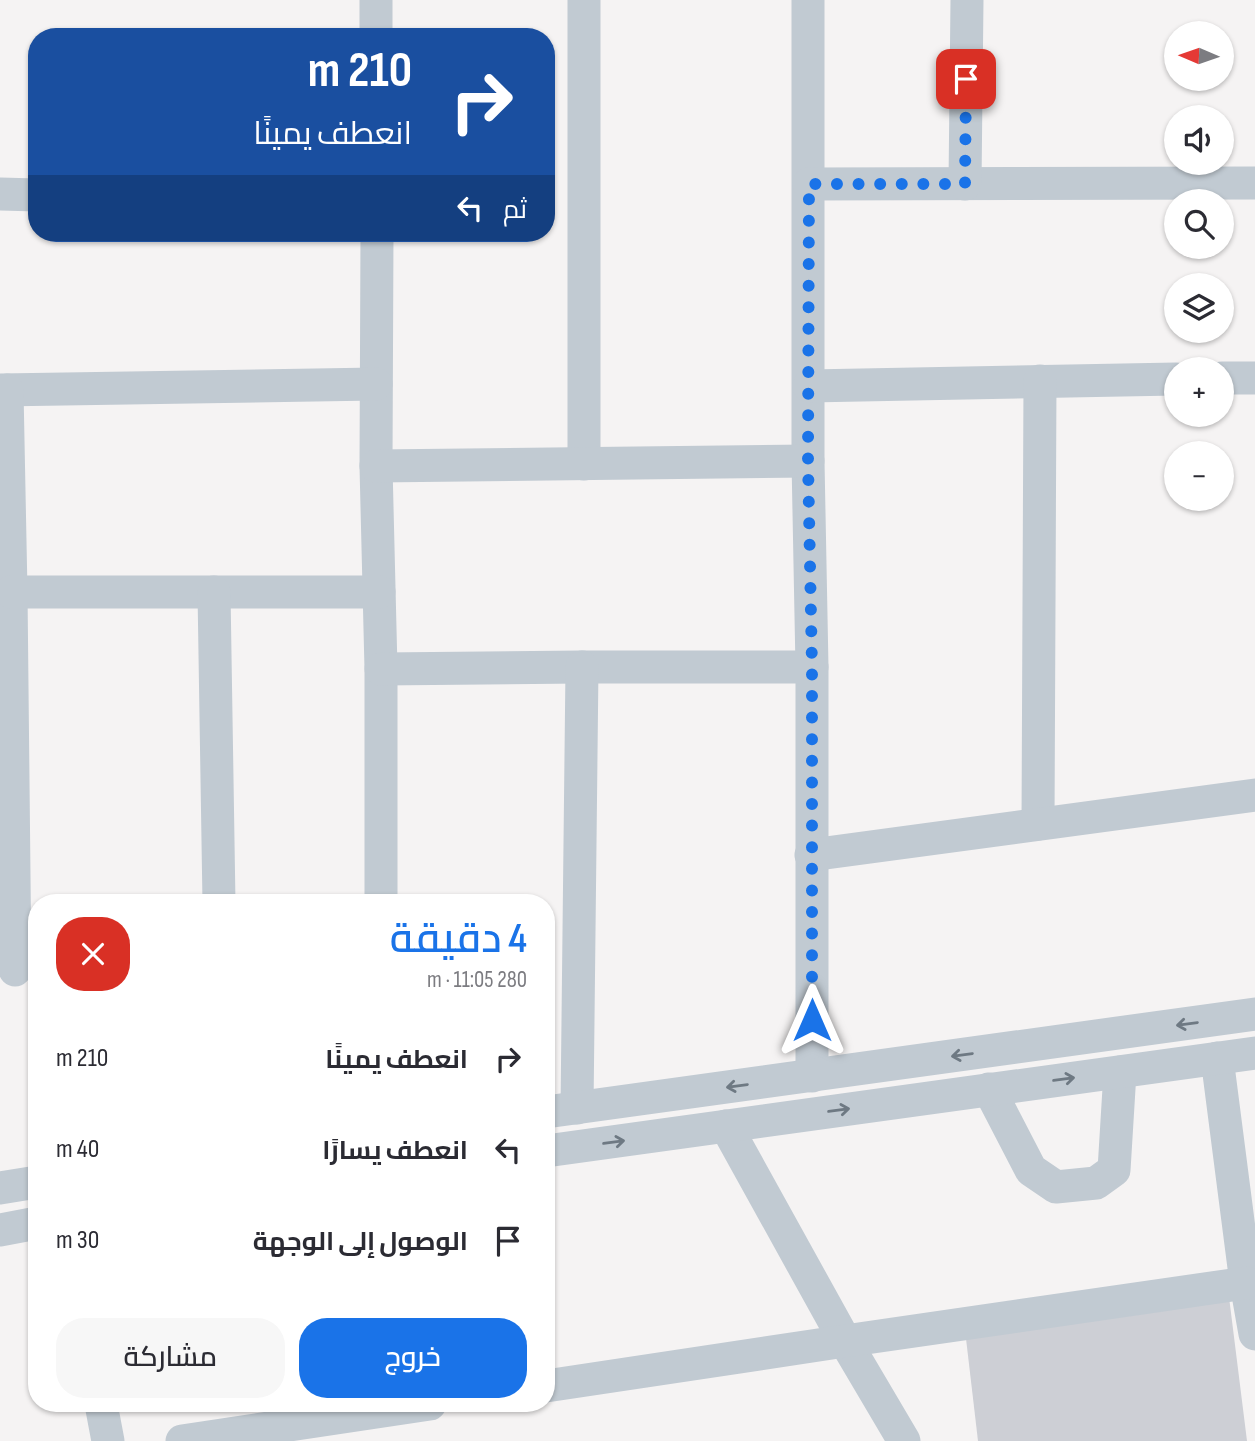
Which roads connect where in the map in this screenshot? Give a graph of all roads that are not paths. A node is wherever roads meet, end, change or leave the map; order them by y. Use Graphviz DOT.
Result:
graph roads {
  1 [pos="376,0"];
  2 [pos="584,0"];
  3 [pos="808,0"];
  4 [pos="967,0"];
  5 [pos="376,28"];
  6 [pos="1255,183"];
  7 [pos="809,184"];
  8 [pos="965,184"];
  9 [pos="0,194"];
  10 [pos="28,195"];
  11 [pos="377,242"];
  12 [pos="1234,378"];
  13 [pos="1255,378"];
  14 [pos="1164,379"];
  15 [pos="1040,381"];
  16 [pos="376,384"];
  17 [pos="808,386"];
  18 [pos="3,390"];
  19 [pos="808,461"];
  20 [pos="584,464"];
  21 [pos="376,466"];
  22 [pos="11,592"];
  23 [pos="214,592"];
  24 [pos="379,592"];
  25 [pos="582,667"];
  26 [pos="812,667"];
  27 [pos="381,669"];
  28 [pos="1255,795"];
  29 [pos="1038,824"];
  30 [pos="811,855"];
  31 [pos="219,894"];
  32 [pos="380,894"];
  33 [pos="17,969"];
  34 [pos="1255,1014"];
  35 [pos="1255,1053"];
  36 [pos="1217,1058"];
  37 [pos="1120,1072"];
  38 [pos="812,1076"];
  39 [pos="989,1090"];
  40 [pos="561,1110"];
  41 [pos="726,1126"];
  42 [pos="555,1150"];
  43 [pos="28,1183"];
  44 [pos="0,1188"];
  45 [pos="28,1225"];
  46 [pos="0,1230"];
  47 [pos="1246,1283"];
  48 [pos="1255,1334"];
  49 [pos="845,1341"];
  50 [pos="555,1385"];
  51 [pos="103,1412"];
  52 [pos="376,1412"];
  53 [pos="108,1441"];
  54 [pos="182,1441"];
  55 [pos="904,1441"];
  1 -- 5 [label="street"];
  2 -- 20 [label="street"];
  3 -- 7 [label="street"];
  4 -- 8 [label="street"];
  6 -- 8 [label="street"];
  7 -- 8 [label="street"];
  7 -- 17 [label="street"];
  9 -- 10 [label="street"];
  11 -- 16 [label="street"];
  12 -- 13 [label="street"];
  14 -- 15 [label="street"];
  15 -- 17 [label="street"];
  15 -- 29 [label="street"];
  16 -- 18 [label="street"];
  16 -- 21 [label="street"];
  17 -- 19 [label="street"];
  18 -- 22 [label="street"];
  19 -- 20 [label="street"];
  19 -- 26 [label="street"];
  20 -- 21 [label="street"];
  21 -- 24 [label="street"];
  22 -- 23 [label="street"];
  22 -- 33 [label="street"];
  23 -- 24 [label="street"];
  23 -- 31 [label="street"];
  24 -- 27 [label="street"];
  25 -- 26 [label="street"];
  25 -- 27 [label="street"];
  25 -- 40 [label="street"];
  26 -- 30 [label="street"];
  27 -- 32 [label="street"];
  28 -- 29 [label="street"];
  29 -- 30 [label="street"];
  30 -- 38 [label="street"];
  34 -- 38 [label="street, one-way"];
  35 -- 36 [label="street"];
  36 -- 37 [label="street"];
  36 -- 47 [label="street"];
  39 -- 37 [label="street, one-way"];
  37 -- 39 [label="street"];
  38 -- 40 [label="street, one-way"];
  41 -- 39 [label="street, one-way"];
  42 -- 41 [label="street, one-way"];
  41 -- 49 [label="street"];
  43 -- 44 [label="street"];
  45 -- 46 [label="street"];
  47 -- 48 [label="street"];
  47 -- 49 [label="street"];
  49 -- 50 [label="street"];
  49 -- 55 [label="street"];
  51 -- 53 [label="street"];
  52 -- 54 [label="street"];
}
